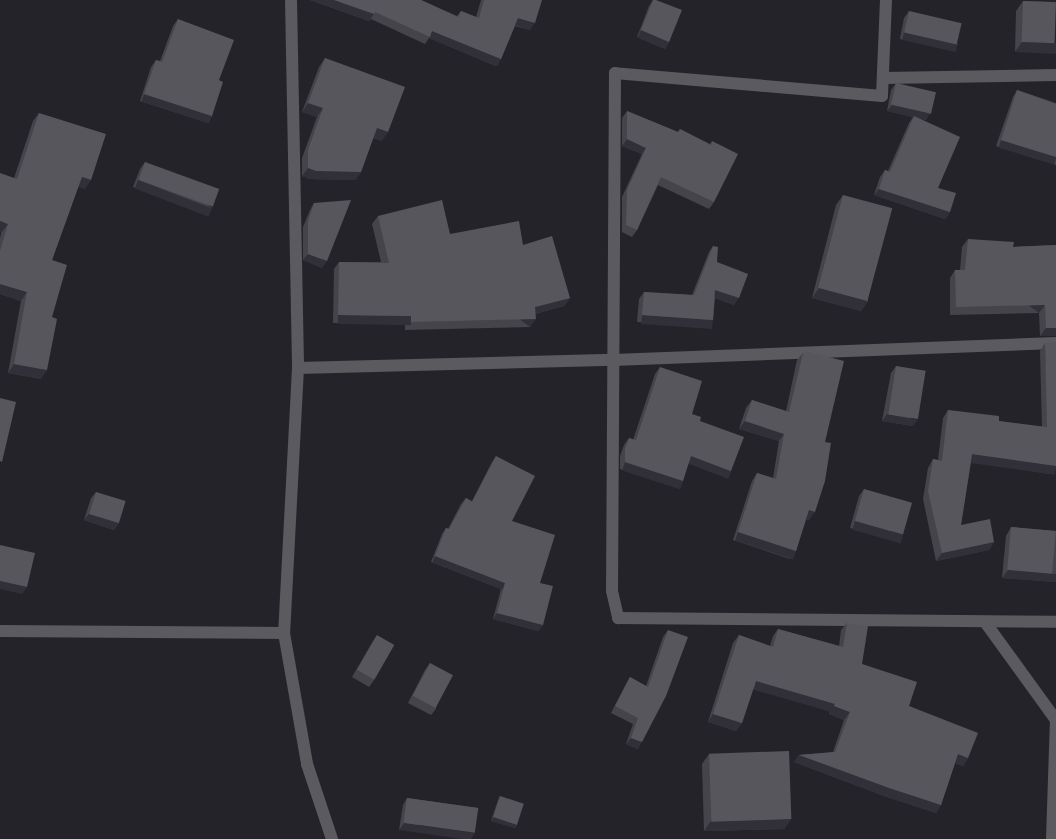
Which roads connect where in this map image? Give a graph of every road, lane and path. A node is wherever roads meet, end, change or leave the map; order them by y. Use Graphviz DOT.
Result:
graph roads {
  1 [pos="291,0"];
  2 [pos="886,0"];
  3 [pos="1056,76"];
  4 [pos="883,78"];
  5 [pos="1056,343"];
  6 [pos="613,360"];
  7 [pos="298,368"];
  8 [pos="986,622"];
  9 [pos="1056,622"];
  10 [pos="0,631"];
  11 [pos="284,633"];
  12 [pos="1056,720"];
  13 [pos="332,839"];
  14 [pos="1052,839"];
  1 -- 7 [label="street"];
  2 -- 4 [label="street"];
  3 -- 4 [label="street"];
  4 -- 6 [label="street"];
  5 -- 6 [label="street"];
  6 -- 7 [label="street"];
  6 -- 8 [label="street"];
  7 -- 11 [label="street"];
  8 -- 9 [label="street"];
  8 -- 12 [label="street"];
  10 -- 11 [label="street"];
  11 -- 13 [label="street"];
  12 -- 14 [label="street"];
}
